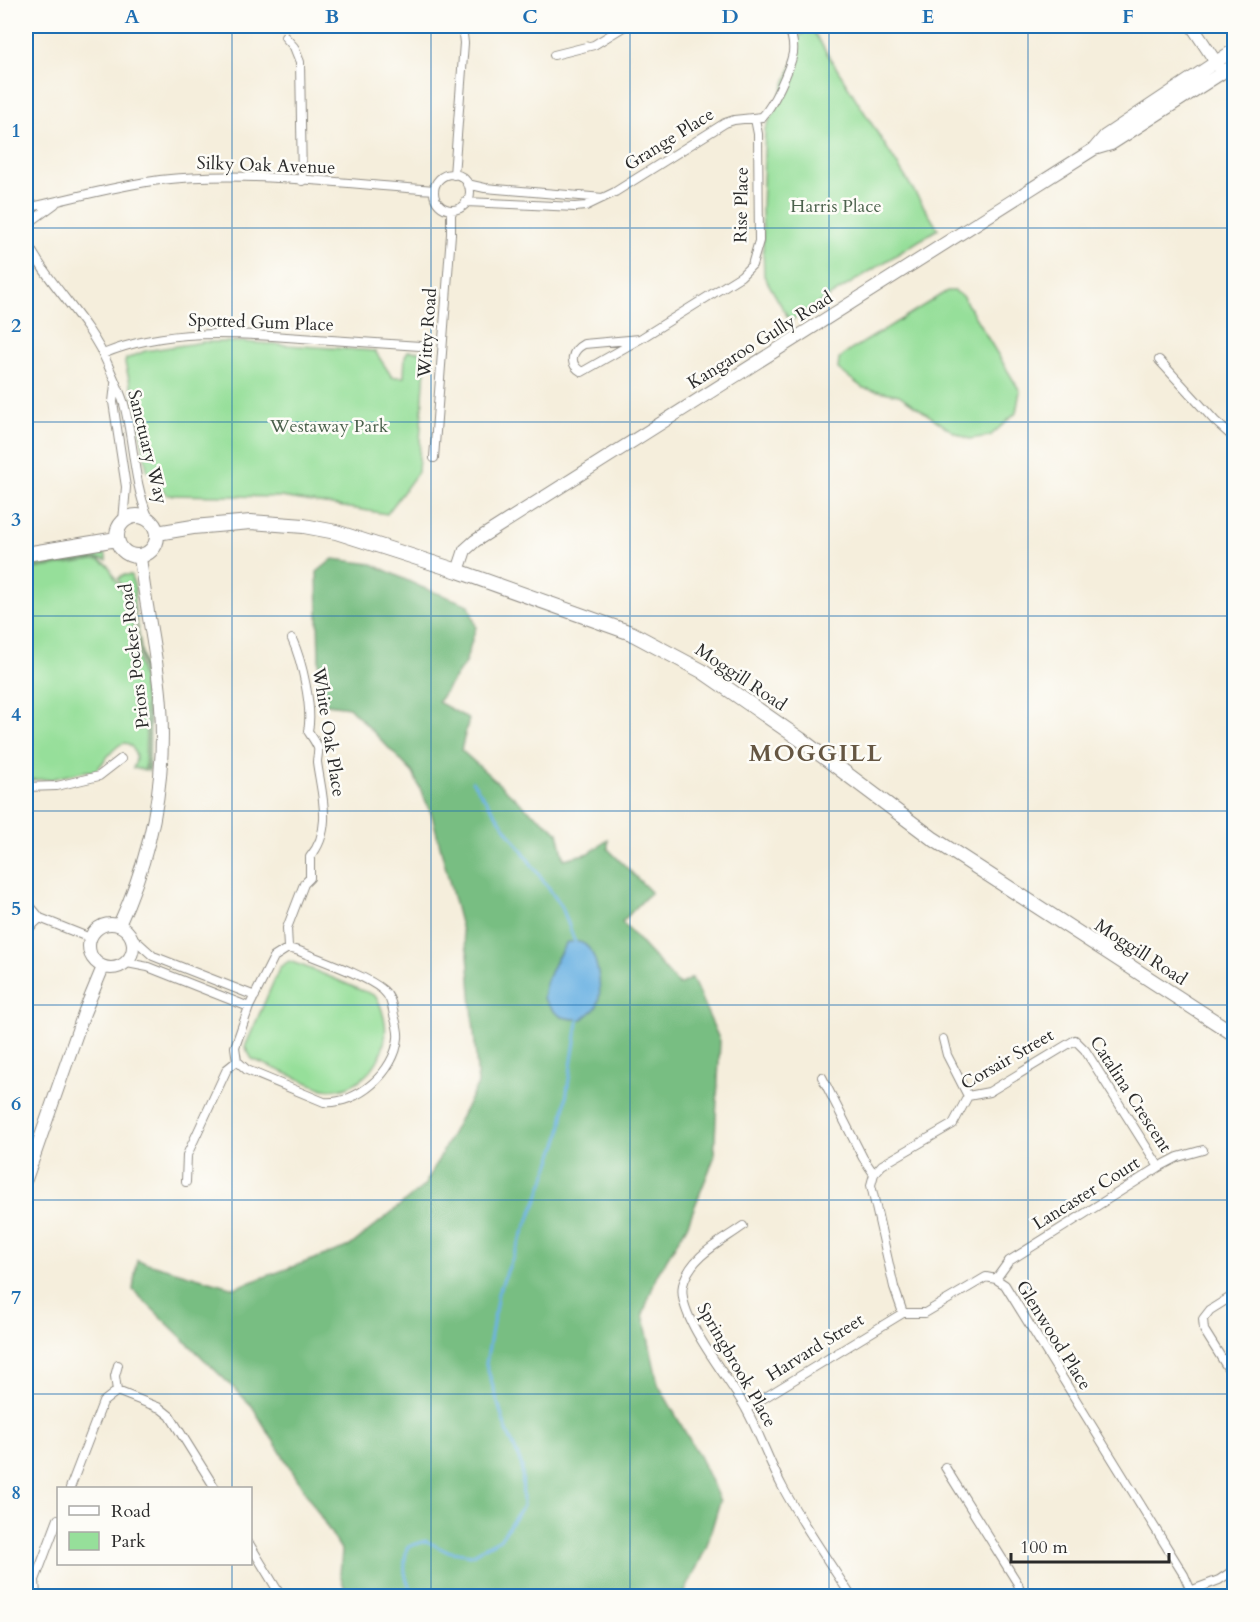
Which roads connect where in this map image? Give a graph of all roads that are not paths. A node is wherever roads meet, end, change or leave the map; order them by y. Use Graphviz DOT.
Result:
graph roads {
  1 [pos="462,26"];
  2 [pos="625,26"];
  3 [pos="787,26"];
  4 [pos="1192,26"];
  5 [pos="285,37"];
  6 [pos="1234,50"];
  7 [pos="554,55"];
  8 [pos="1234,65"];
  9 [pos="1219,67"];
  10 [pos="755,119"];
  11 [pos="454,175"];
  12 [pos="302,181"];
  13 [pos="467,184"];
  14 [pos="434,190"];
  15 [pos="604,198"];
  16 [pos="63,200"];
  17 [pos="466,202"];
  18 [pos="26,208"];
  19 [pos="451,210"];
  20 [pos="26,225"];
  21 [pos="26,240"];
  22 [pos="26,255"];
  23 [pos="42,269"];
  24 [pos="640,339"];
  25 [pos="420,346"];
  26 [pos="103,354"];
  27 [pos="1159,360"];
  28 [pos="115,383"];
  29 [pos="1234,438"];
  30 [pos="434,458"];
  31 [pos="149,519"];
  32 [pos="123,520"];
  33 [pos="157,533"];
  34 [pos="117,538"];
  35 [pos="26,554"];
  36 [pos="140,556"];
  37 [pos="458,571"];
  38 [pos="292,639"];
  39 [pos="121,759"];
  40 [pos="26,787"];
  41 [pos="26,901"];
  42 [pos="40,918"];
  43 [pos="119,925"];
  44 [pos="26,931"];
  45 [pos="132,937"];
  46 [pos="90,938"];
  47 [pos="288,948"];
  48 [pos="127,963"];
  49 [pos="103,967"];
  50 [pos="255,996"];
  51 [pos="249,1007"];
  52 [pos="1234,1034"];
  53 [pos="943,1039"];
  54 [pos="1075,1040"];
  55 [pos="237,1061"];
  56 [pos="822,1077"];
  57 [pos="968,1096"];
  58 [pos="1203,1150"];
  59 [pos="1159,1167"];
  60 [pos="874,1174"];
  61 [pos="26,1179"];
  62 [pos="186,1182"];
  63 [pos="743,1226"];
  64 [pos="996,1278"];
  65 [pos="1234,1295"];
  66 [pos="903,1313"];
  67 [pos="118,1365"];
  68 [pos="1234,1378"];
  69 [pos="117,1391"];
  70 [pos="746,1409"];
  71 [pos="945,1467"];
  72 [pos="70,1487"];
  73 [pos="214,1487"];
  74 [pos="57,1522"];
  75 [pos="252,1548"];
  76 [pos="1234,1570"];
  77 [pos="1191,1591"];
  78 [pos="36,1596"];
  79 [pos="281,1596"];
  80 [pos="851,1596"];
  81 [pos="1021,1596"];
  82 [pos="1177,1596"];
  1 -- 11 [label="street"];
  2 -- 7 [label="street"];
  3 -- 10 [label="street"];
  4 -- 9 [label="main road"];
  5 -- 12 [label="street"];
  6 -- 9 [label="main road, Kangaroo Gully Road"];
  8 -- 9 [label="main road, Kangaroo Gully Road"];
  9 -- 37 [label="main road, Kangaroo Gully Road"];
  10 -- 15 [label="street, Grange Place"];
  10 -- 24 [label="street, Rise Place"];
  11 -- 13 [label="street"];
  11 -- 14 [label="street"];
  12 -- 14 [label="street, Silky Oak Avenue"];
  12 -- 16 [label="street, Silky Oak Avenue"];
  13 -- 15 [label="street"];
  13 -- 17 [label="street"];
  14 -- 19 [label="street"];
  15 -- 17 [label="street, Grange Place"];
  16 -- 18 [label="street, Silky Oak Avenue"];
  16 -- 20 [label="street, Silky Oak Avenue"];
  17 -- 19 [label="street"];
  19 -- 30 [label="street, Witty Road"];
  21 -- 23 [label="street, Sanctuary Way"];
  22 -- 23 [label="street"];
  23 -- 26 [label="street, Sanctuary Way"];
  24 -- 24 [label="street, Rise Place"];
  25 -- 26 [label="street, Spotted Gum Place"];
  26 -- 28 [label="street, Sanctuary Way"];
  27 -- 29 [label="street"];
  28 -- 31 [label="street, Sanctuary Way"];
  28 -- 32 [label="street, Sanctuary Way"];
  31 -- 32 [label="main road"];
  31 -- 33 [label="main road"];
  32 -- 34 [label="main road"];
  33 -- 36 [label="main road"];
  33 -- 37 [label="main road, Moggill Road"];
  34 -- 35 [label="main road"];
  34 -- 36 [label="main road"];
  36 -- 43 [label="main road, Priors Pocket Road"];
  37 -- 52 [label="main road, Moggill Road"];
  38 -- 47 [label="street, White Oak Place"];
  39 -- 40 [label="street"];
  41 -- 42 [label="street"];
  42 -- 44 [label="street"];
  42 -- 46 [label="street"];
  43 -- 45 [label="main road"];
  43 -- 46 [label="main road"];
  45 -- 48 [label="main road"];
  45 -- 50 [label="street"];
  46 -- 49 [label="main road"];
  47 -- 50 [label="street"];
  47 -- 55 [label="street"];
  48 -- 49 [label="main road"];
  48 -- 51 [label="street"];
  49 -- 61 [label="main road"];
  50 -- 51 [label="street"];
  51 -- 55 [label="street"];
  53 -- 57 [label="street"];
  54 -- 57 [label="street, Corsair Street"];
  54 -- 59 [label="street, Catalina Crescent"];
  55 -- 62 [label="street"];
  56 -- 60 [label="street"];
  57 -- 60 [label="street, Corsair Street"];
  58 -- 59 [label="street, Lancaster Court"];
  59 -- 64 [label="street, Lancaster Court"];
  60 -- 66 [label="street"];
  63 -- 70 [label="street, Springbrook Place"];
  64 -- 66 [label="street, Glenwood Place"];
  64 -- 77 [label="street, Glenwood Place"];
  65 -- 68 [label="street"];
  66 -- 70 [label="street, Harvard Street"];
  67 -- 69 [label="street"];
  69 -- 72 [label="street"];
  69 -- 73 [label="street"];
  70 -- 80 [label="street, Springbrook Place"];
  71 -- 81 [label="street"];
  74 -- 78 [label="street"];
  75 -- 79 [label="street"];
  76 -- 77 [label="street"];
  77 -- 82 [label="street"];
}
